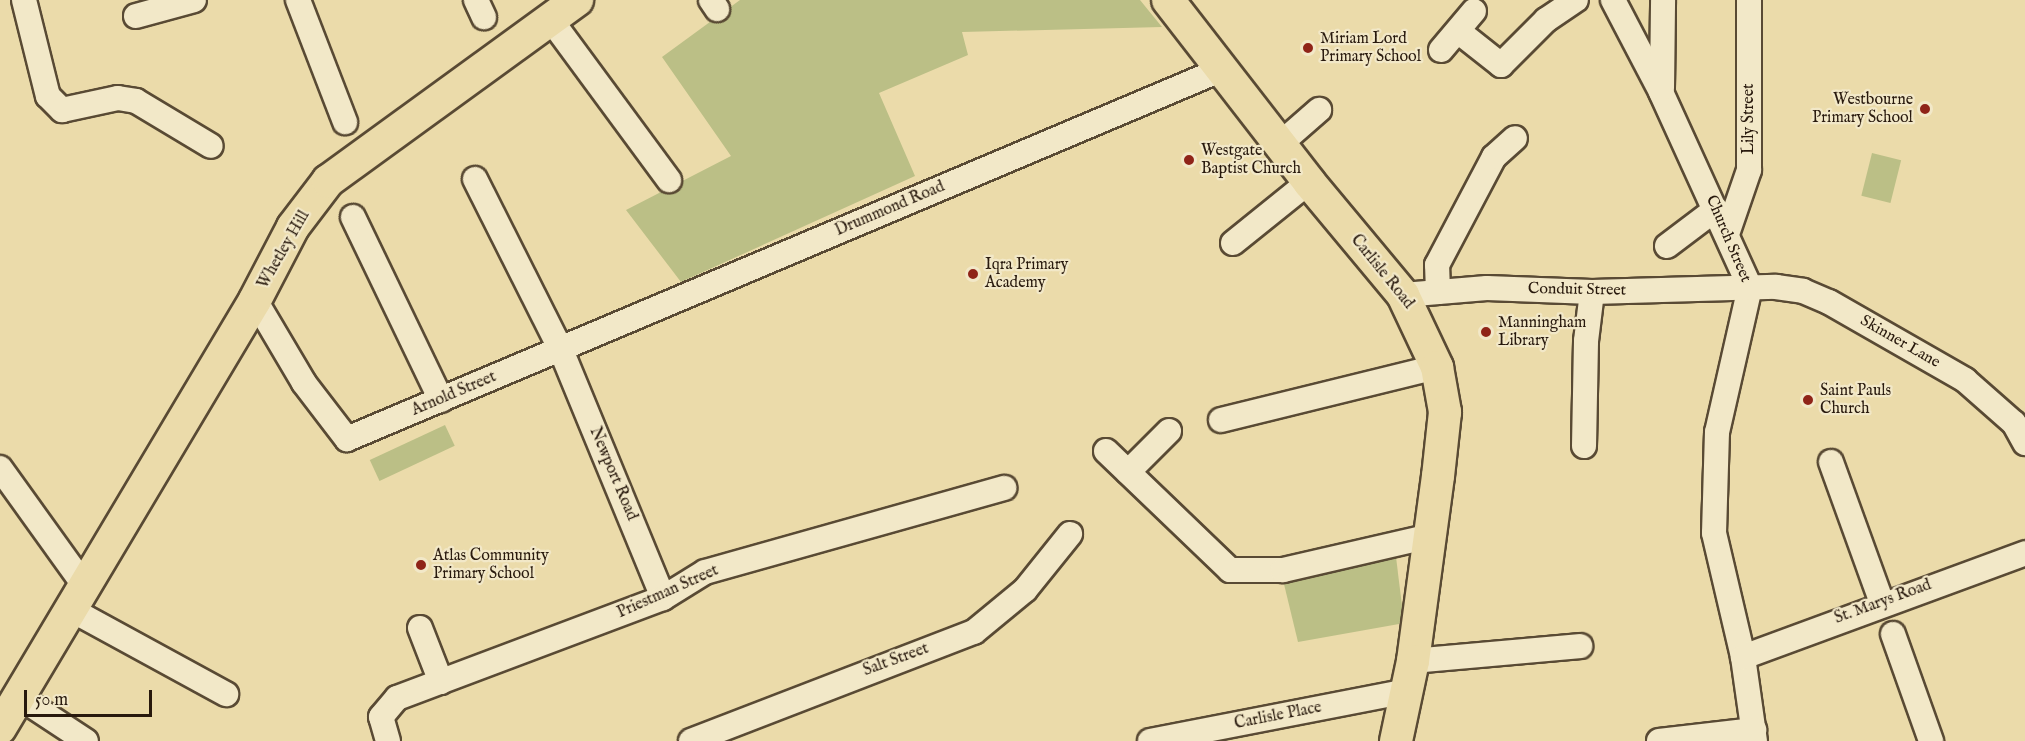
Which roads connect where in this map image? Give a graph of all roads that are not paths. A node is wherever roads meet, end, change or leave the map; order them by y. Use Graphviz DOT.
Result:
graph roads {
  1 [pos="24,0"];
  2 [pos="194,0"];
  3 [pos="298,0"];
  4 [pos="577,0"];
  5 [pos="1168,0"];
  6 [pos="1576,0"];
  7 [pos="1613,0"];
  8 [pos="1663,0"];
  9 [pos="1749,0"];
  10 [pos="1474,11"];
  11 [pos="136,16"];
  12 [pos="551,20"];
  13 [pos="1458,31"];
  14 [pos="1441,50"];
  15 [pos="1220,70"];
  16 [pos="1661,92"];
  17 [pos="1319,110"];
  18 [pos="345,122"];
  19 [pos="1515,138"];
  20 [pos="1280,144"];
  21 [pos="211,146"];
  22 [pos="475,179"];
  23 [pos="669,180"];
  24 [pos="1309,182"];
  25 [pos="1716,209"];
  26 [pos="353,217"];
  27 [pos="1727,234"];
  28 [pos="1233,243"];
  29 [pos="1667,246"];
  30 [pos="1750,287"];
  31 [pos="1438,292"];
  32 [pos="1592,292"];
  33 [pos="1404,294"];
  34 [pos="255,300"];
  35 [pos="561,350"];
  36 [pos="1437,367"];
  37 [pos="441,400"];
  38 [pos="1221,420"];
  39 [pos="2021,429"];
  40 [pos="1169,431"];
  41 [pos="1584,446"];
  42 [pos="1106,451"];
  43 [pos="1831,462"];
  44 [pos="0,468"];
  45 [pos="1128,472"];
  46 [pos="1004,488"];
  47 [pos="1070,534"];
  48 [pos="1430,536"];
  49 [pos="2025,553"];
  50 [pos="77,597"];
  51 [pos="663,598"];
  52 [pos="1882,603"];
  53 [pos="420,628"];
  54 [pos="1893,634"];
  55 [pos="1580,646"];
  56 [pos="1743,657"];
  57 [pos="1410,676"];
  58 [pos="441,682"];
  59 [pos="226,694"];
  60 [pos="19,697"];
  61 [pos="0,728"];
  62 [pos="1755,736"];
  63 [pos="86,741"];
  64 [pos="388,741"];
  65 [pos="691,741"];
  66 [pos="1150,741"];
  67 [pos="1396,741"];
  68 [pos="1659,741"];
  69 [pos="1931,741"];
  1 -- 21 [label="street"];
  2 -- 11 [label="street"];
  3 -- 18 [label="street"];
  4 -- 12 [label="main road, Whetley Hill"];
  5 -- 15 [label="main road, Carlisle Road"];
  6 -- 13 [label="street"];
  7 -- 16 [label="street, Church Street"];
  8 -- 16 [label="street"];
  9 -- 27 [label="street, Lily Street"];
  10 -- 13 [label="street"];
  12 -- 23 [label="street"];
  12 -- 34 [label="main road, Whetley Hill"];
  13 -- 14 [label="street"];
  15 -- 20 [label="main road, Carlisle Road"];
  15 -- 35 [label="street, Drummond Road"];
  16 -- 25 [label="street, Church Street"];
  17 -- 20 [label="street"];
  19 -- 31 [label="street"];
  20 -- 24 [label="main road, Carlisle Road"];
  22 -- 35 [label="street, Newport Road"];
  24 -- 28 [label="street"];
  24 -- 33 [label="main road, Carlisle Road"];
  25 -- 27 [label="street, Church Street"];
  25 -- 29 [label="street"];
  26 -- 37 [label="street"];
  27 -- 30 [label="street, Church Street"];
  30 -- 32 [label="street, Conduit Street"];
  30 -- 39 [label="street, Skinner Lane"];
  30 -- 56 [label="street, Church Street"];
  31 -- 32 [label="street, Conduit Street"];
  31 -- 33 [label="street, Conduit Street"];
  32 -- 41 [label="street"];
  33 -- 36 [label="main road, Carlisle Road"];
  34 -- 37 [label="street, Arnold Street"];
  34 -- 50 [label="main road, Whetley Hill"];
  35 -- 37 [label="street, Arnold Street"];
  35 -- 51 [label="street, Newport Road"];
  36 -- 38 [label="street"];
  36 -- 48 [label="main road, Carlisle Road"];
  40 -- 45 [label="street"];
  42 -- 45 [label="street"];
  43 -- 52 [label="street"];
  44 -- 50 [label="street"];
  45 -- 48 [label="street"];
  46 -- 51 [label="street, Priestman Street"];
  47 -- 65 [label="street, Salt Street"];
  48 -- 57 [label="main road, Carlisle Road"];
  49 -- 52 [label="street, St. Marys Road"];
  50 -- 59 [label="street"];
  50 -- 60 [label="main road, Whetley Hill"];
  51 -- 58 [label="street, Priestman Street"];
  52 -- 56 [label="street, St. Marys Road"];
  53 -- 58 [label="street"];
  54 -- 69 [label="street"];
  55 -- 57 [label="street, Carlisle Place"];
  56 -- 62 [label="street"];
  57 -- 66 [label="street, Carlisle Place"];
  57 -- 67 [label="main road, Carlisle Road"];
  58 -- 64 [label="street, Priestman Street"];
  60 -- 61 [label="main road, Whetley Hill"];
  60 -- 63 [label="street"];
  62 -- 68 [label="street"];
}
